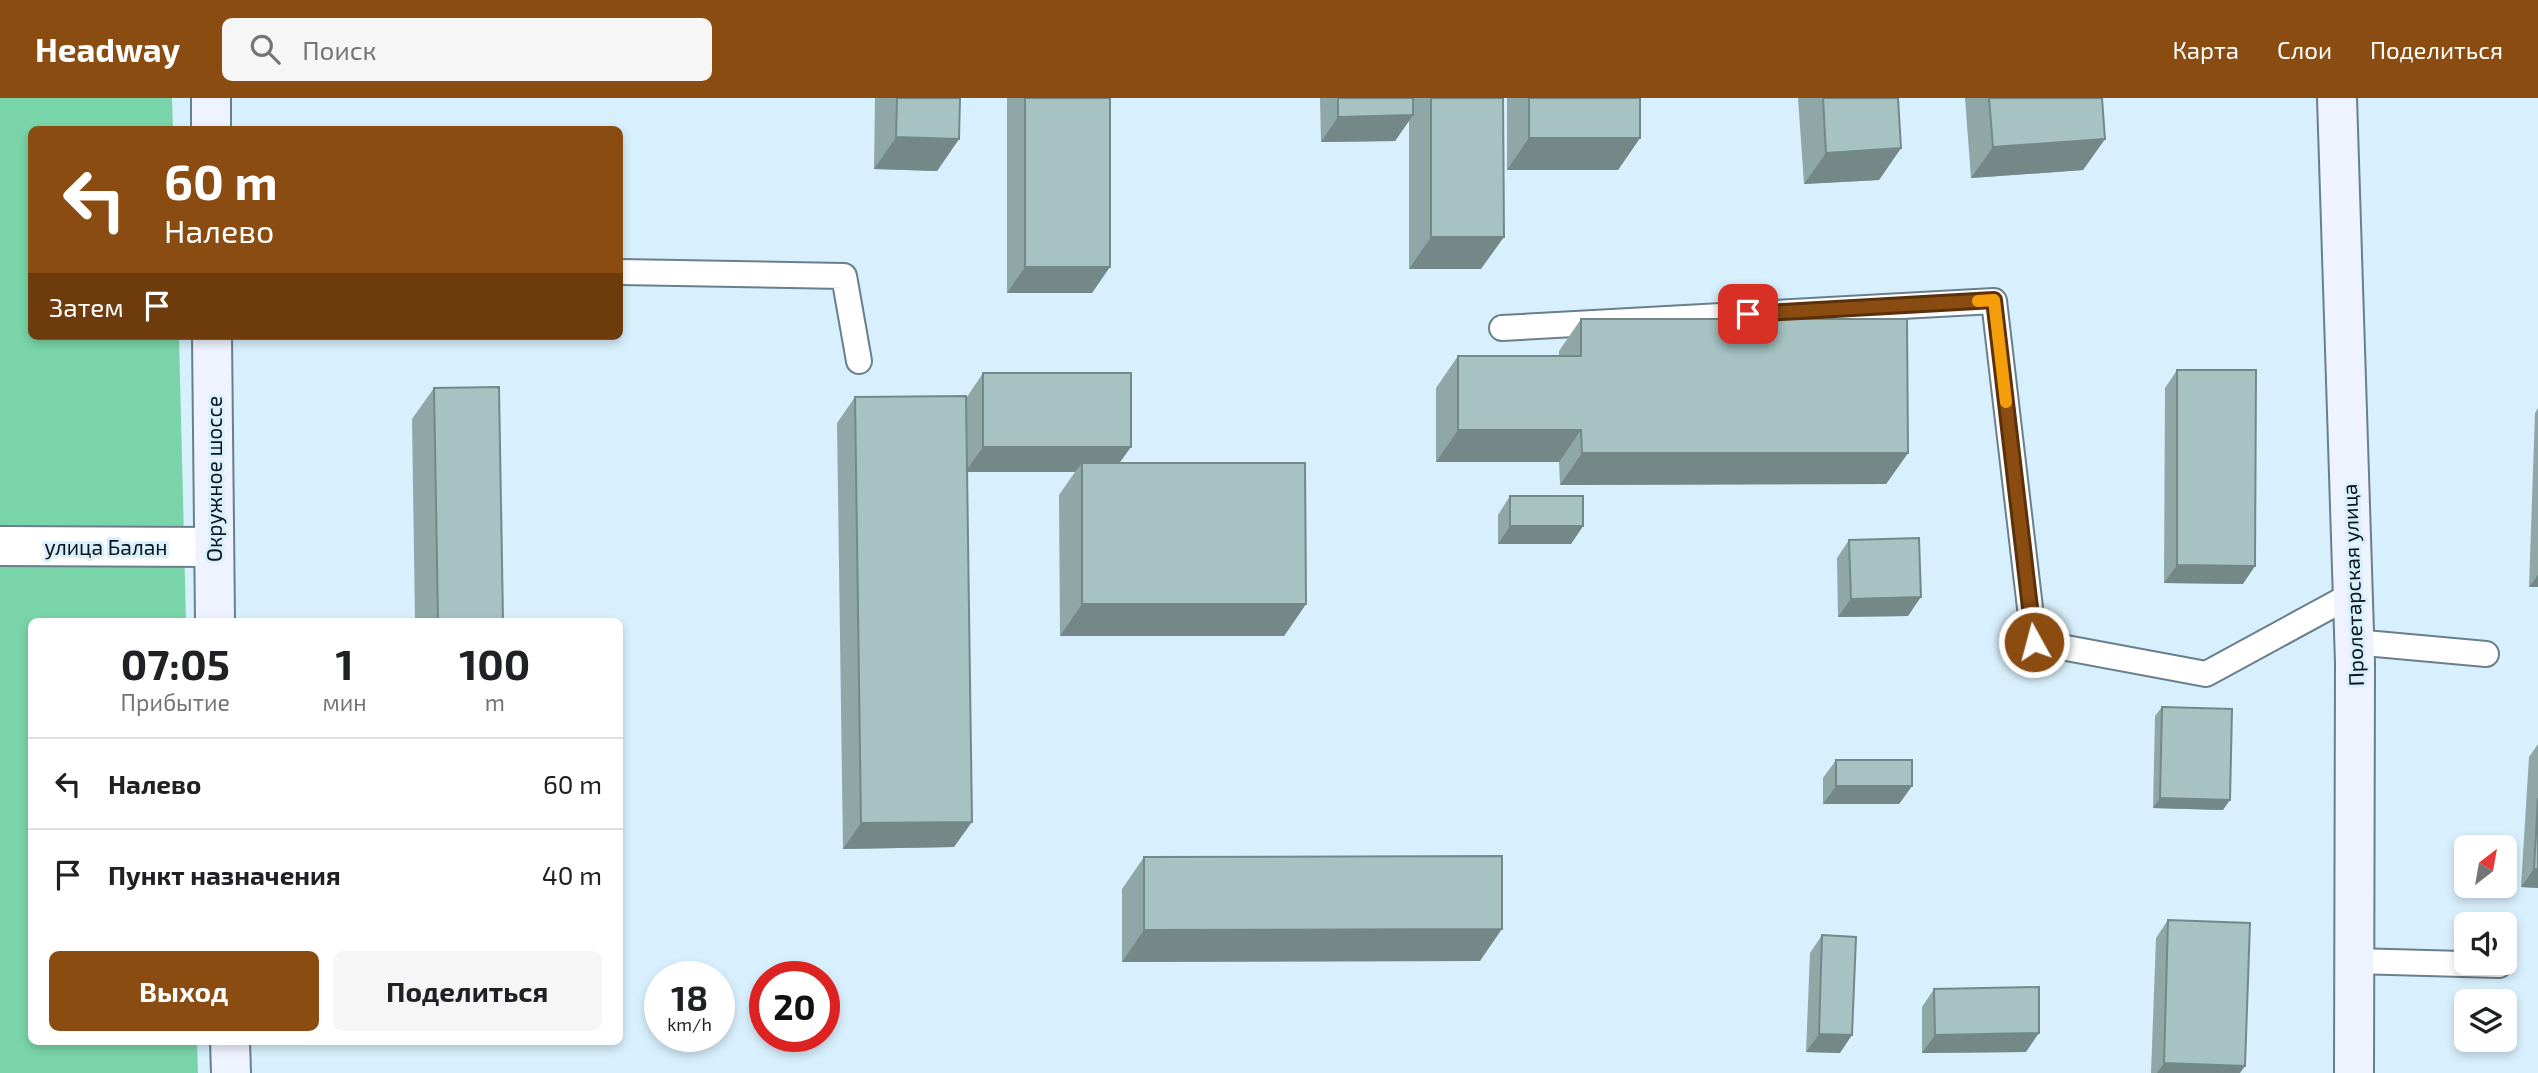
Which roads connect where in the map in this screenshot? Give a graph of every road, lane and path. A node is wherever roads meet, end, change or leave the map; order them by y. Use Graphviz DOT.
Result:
graph roads {
  1 [pos="211,98"];
  2 [pos="2337,98"];
  3 [pos="211,126"];
  4 [pos="623,272"];
  5 [pos="1502,328"];
  6 [pos="212,340"];
  7 [pos="859,361"];
  8 [pos="0,546"];
  9 [pos="213,547"];
  10 [pos="2353,594"];
  11 [pos="215,618"];
  12 [pos="2354,642"];
  13 [pos="2486,654"];
  14 [pos="2354,961"];
  15 [pos="2454,964"];
  16 [pos="230,1045"];
  17 [pos="231,1073"];
  18 [pos="2354,1073"];
  1 -- 3 [label="street"];
  2 -- 10 [label="street, Пролетарская улица"];
  4 -- 7 [label="lane"];
  5 -- 10 [label="lane"];
  6 -- 9 [label="street, Окружное шоссе"];
  8 -- 9 [label="street, улица Балан"];
  9 -- 11 [label="street, Окружное шоссе"];
  10 -- 12 [label="street, Пролетарская улица"];
  12 -- 13 [label="lane"];
  12 -- 14 [label="street, Пролетарская улица"];
  14 -- 15 [label="lane"];
  14 -- 18 [label="street, Пролетарская улица"];
  16 -- 17 [label="street"];
}
